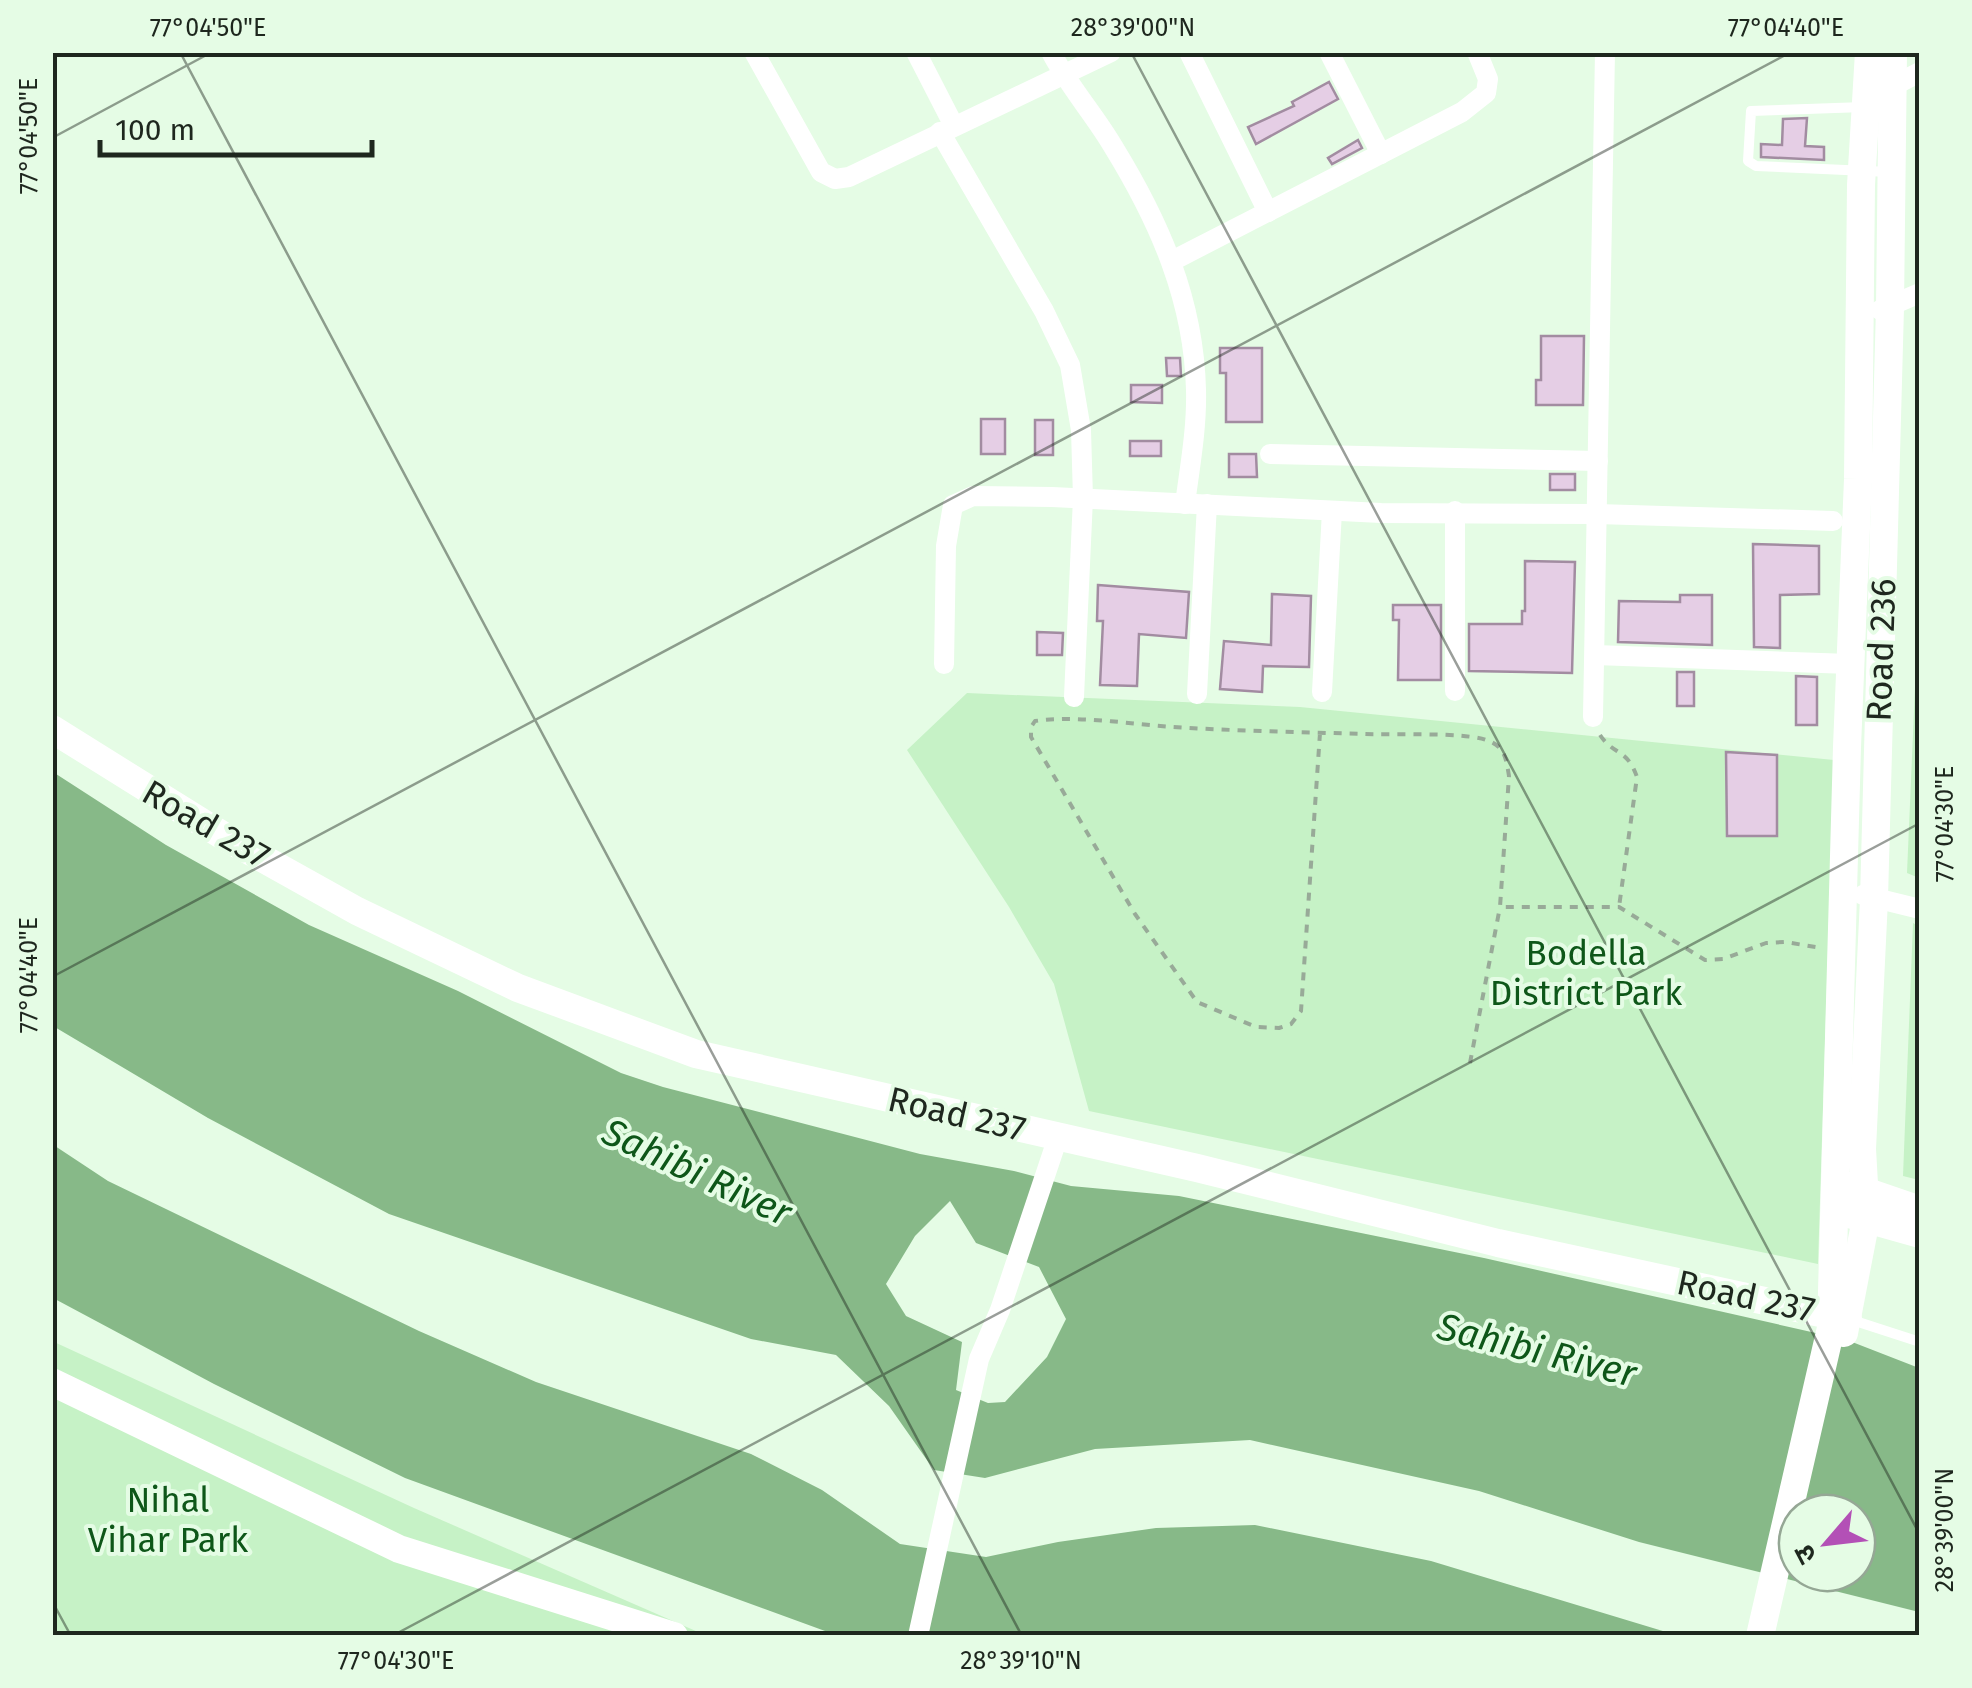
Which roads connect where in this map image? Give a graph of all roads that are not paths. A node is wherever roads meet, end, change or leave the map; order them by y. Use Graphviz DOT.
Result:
graph roads {
  1 [pos="754,52"];
  2 [pos="916,52"];
  3 [pos="1052,52"];
  4 [pos="1111,52"];
  5 [pos="1189,52"];
  6 [pos="1329,52"];
  7 [pos="1477,52"];
  8 [pos="1605,52"];
  9 [pos="1869,52"];
  10 [pos="1893,52"];
  11 [pos="1920,72"];
  12 [pos="1063,75"];
  13 [pos="1883,100"];
  14 [pos="947,129"];
  15 [pos="1381,154"];
  16 [pos="1862,170"];
  17 [pos="1891,172"];
  18 [pos="1268,212"];
  19 [pos="1172,261"];
  20 [pos="1920,293"];
  21 [pos="1890,307"];
  22 [pos="1860,316"];
  23 [pos="1270,454"];
  24 [pos="1598,461"];
  25 [pos="1082,498"];
  26 [pos="1185,504"];
  27 [pos="1207,504"];
  28 [pos="1332,511"];
  29 [pos="1456,511"];
  30 [pos="1597,514"];
  31 [pos="1844,522"];
  32 [pos="1885,525"];
  33 [pos="1595,655"];
  34 [pos="944,664"];
  35 [pos="1850,664"];
  36 [pos="1455,691"];
  37 [pos="1322,692"];
  38 [pos="1196,694"];
  39 [pos="1074,697"];
  40 [pos="1593,716"];
  41 [pos="52,729"];
  42 [pos="1843,890"];
  43 [pos="1874,899"];
  44 [pos="1920,909"];
  45 [pos="1058,1137"];
  46 [pos="1834,1182"];
  47 [pos="1866,1205"];
  48 [pos="1920,1210"];
  49 [pos="1836,1211"];
  50 [pos="1920,1234"];
  51 [pos="1839,1323"];
  52 [pos="1920,1342"];
  53 [pos="52,1382"];
  54 [pos="1806,1493"];
  55 [pos="1776,1594"];
  56 [pos="674,1636"];
  57 [pos="918,1636"];
  58 [pos="1760,1636"];
  59 [pos="1770,1636"];
  1 -- 14 [label="street"];
  2 -- 14 [label="street"];
  3 -- 12 [label="street"];
  4 -- 12 [label="street"];
  5 -- 18 [label="street"];
  6 -- 15 [label="street"];
  7 -- 15 [label="street"];
  8 -- 24 [label="street"];
  9 -- 13 [label="street"];
  10 -- 13 [label="street, Road 236"];
  11 -- 13 [label="street"];
  12 -- 14 [label="street"];
  12 -- 19 [label="street"];
  13 -- 16 [label="street"];
  13 -- 16 [label="lane"];
  13 -- 17 [label="street, Road 236"];
  14 -- 25 [label="street"];
  15 -- 18 [label="street"];
  16 -- 17 [label="lane"];
  16 -- 22 [label="street"];
  17 -- 21 [label="street, Road 236"];
  18 -- 19 [label="street"];
  19 -- 26 [label="street"];
  20 -- 21 [label="street"];
  21 -- 22 [label="street"];
  21 -- 32 [label="street, Road 236"];
  22 -- 31 [label="street"];
  23 -- 24 [label="street"];
  24 -- 30 [label="street"];
  25 -- 26 [label="street"];
  25 -- 34 [label="street"];
  25 -- 39 [label="street"];
  26 -- 27 [label="street"];
  27 -- 28 [label="street"];
  27 -- 38 [label="street"];
  28 -- 29 [label="street"];
  28 -- 37 [label="street"];
  29 -- 30 [label="street"];
  29 -- 36 [label="street"];
  30 -- 31 [label="street"];
  30 -- 33 [label="street"];
  31 -- 32 [label="lane"];
  31 -- 35 [label="street"];
  32 -- 43 [label="street, Road 236"];
  33 -- 35 [label="street"];
  33 -- 40 [label="street"];
  35 -- 42 [label="street"];
  41 -- 45 [label="street, Road 237"];
  42 -- 43 [label="street"];
  42 -- 46 [label="street"];
  43 -- 44 [label="street"];
  43 -- 47 [label="street, Road 236"];
  45 -- 51 [label="street, Road 237"];
  45 -- 57 [label="street"];
  46 -- 47 [label="street"];
  46 -- 49 [label="street"];
  47 -- 48 [label="street"];
  47 -- 49 [label="street"];
  47 -- 50 [label="street"];
  47 -- 51 [label="street, Road 236"];
  49 -- 51 [label="street"];
  51 -- 52 [label="lane, Road 237"];
  51 -- 54 [label="street"];
  51 -- 55 [label="street"];
  53 -- 56 [label="street"];
  55 -- 58 [label="street"];
  55 -- 59 [label="street"];
}
